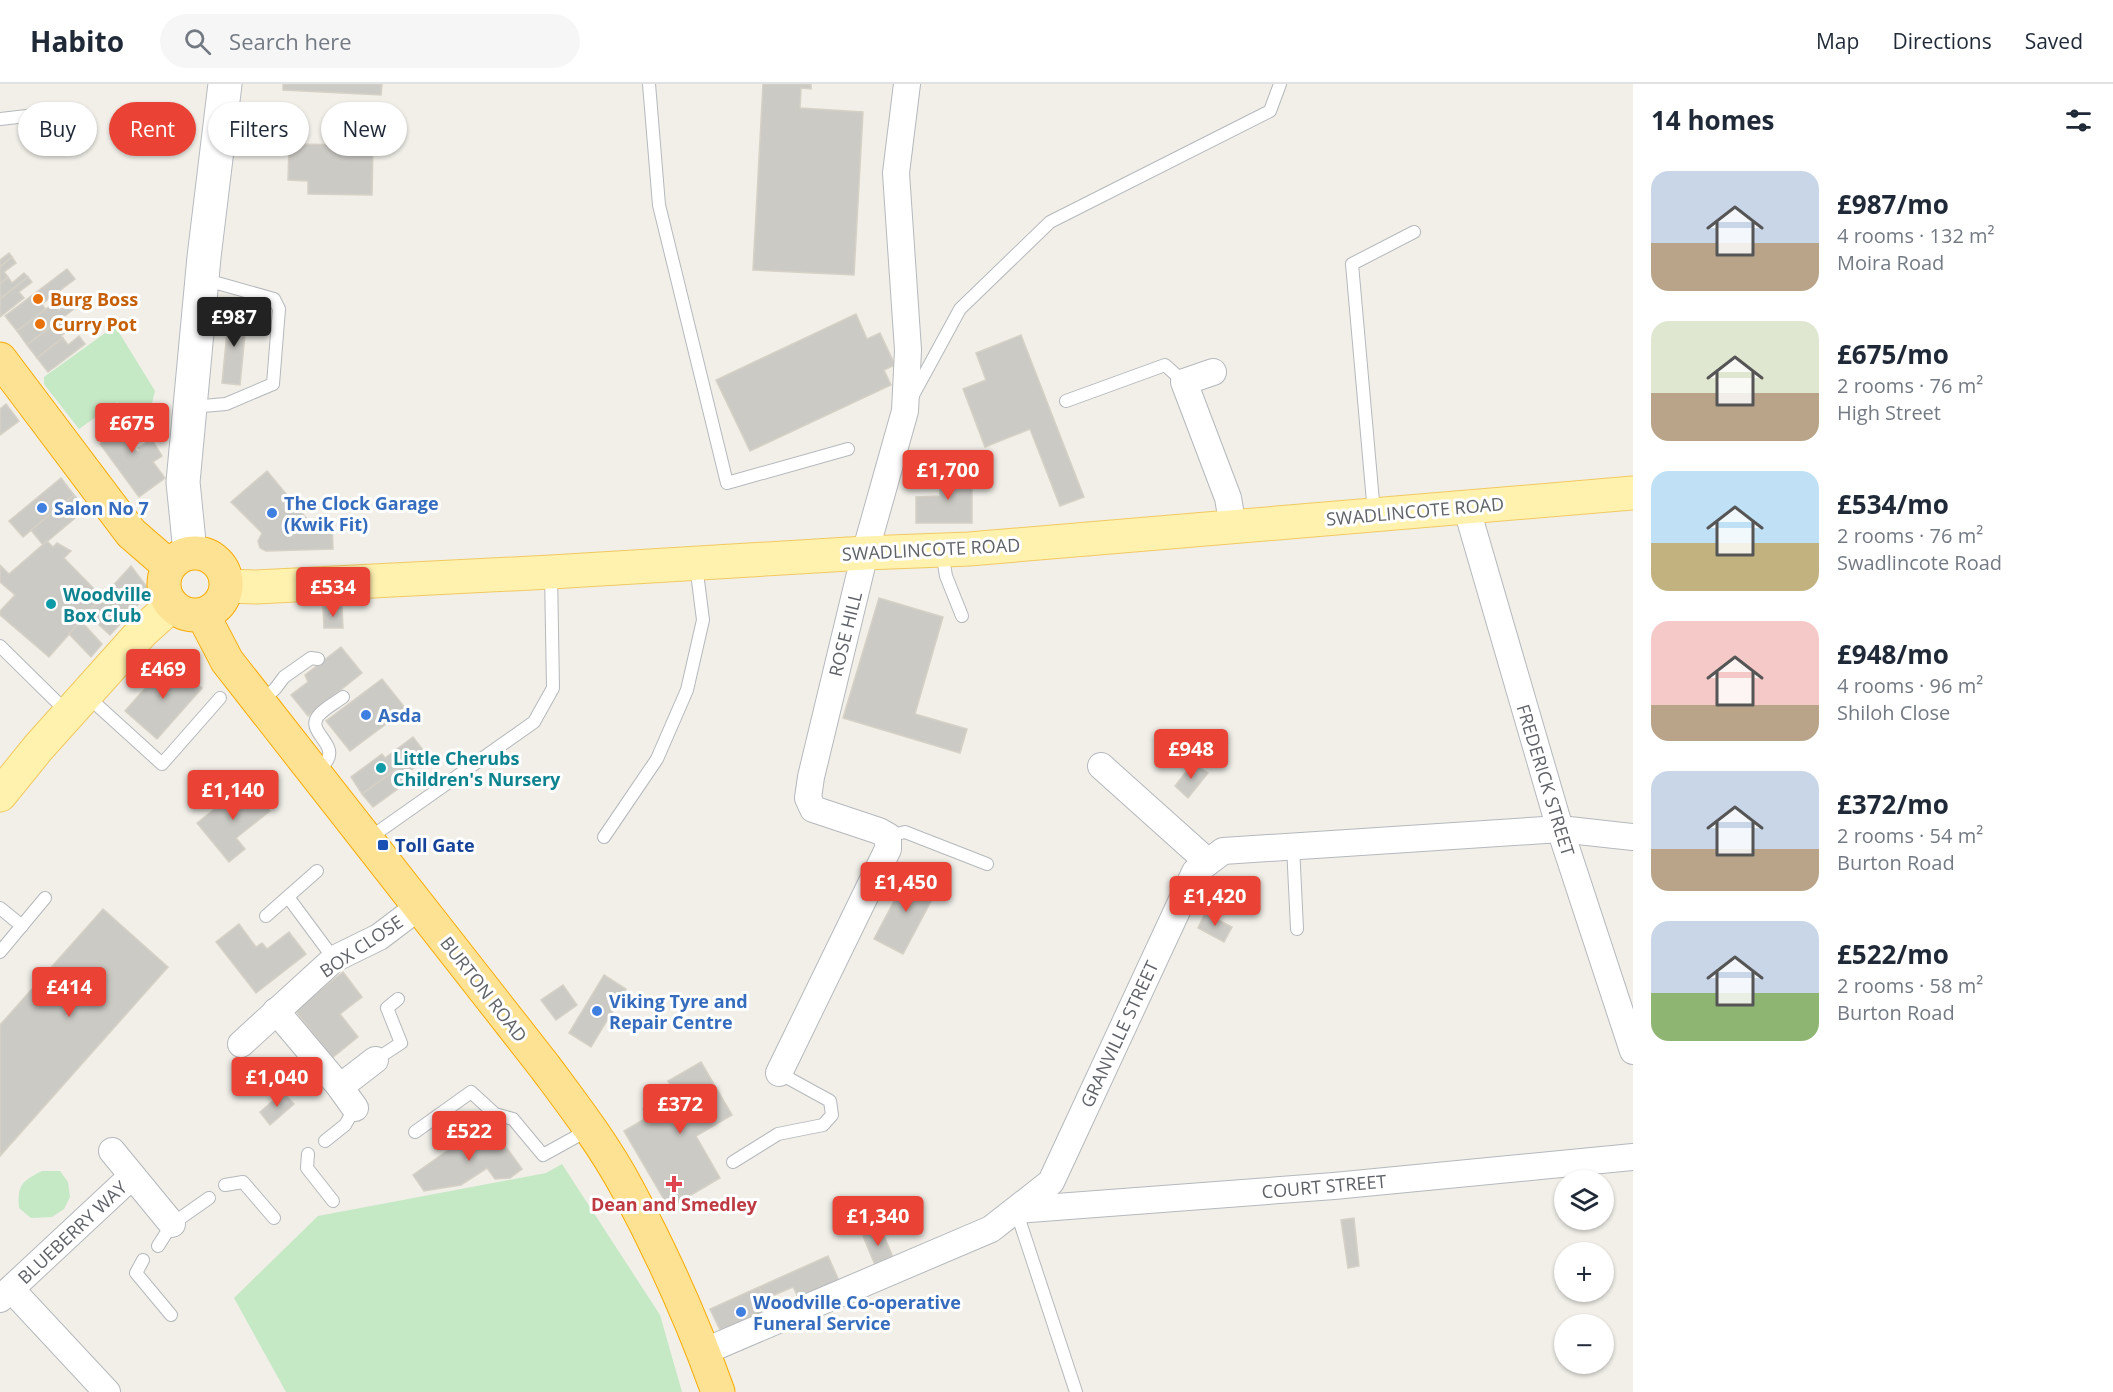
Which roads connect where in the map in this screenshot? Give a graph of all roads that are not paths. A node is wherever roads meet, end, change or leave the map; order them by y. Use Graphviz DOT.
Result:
graph roads {
  1 [pos="225,84"];
  2 [pos="649,84"];
  3 [pos="907,84"];
  4 [pos="1280,84"];
  5 [pos="18,118"];
  6 [pos="0,120"];
  7 [pos="1414,232"];
  8 [pos="202,279"];
  9 [pos="0,359"];
  10 [pos="1213,372"];
  11 [pos="1184,382"];
  12 [pos="1066,400"];
  13 [pos="190,407"];
  14 [pos="905,411"];
  15 [pos="848,449"];
  16 [pos="1633,493"];
  17 [pos="1466,506"];
  18 [pos="1374,515"];
  19 [pos="1233,527"];
  20 [pos="942,550"];
  21 [pos="865,553"];
  22 [pos="180,559"];
  23 [pos="696,563"];
  24 [pos="551,572"];
  25 [pos="227,586"];
  26 [pos="172,605"];
  27 [pos="203,615"];
  28 [pos="962,616"];
  29 [pos="0,646"];
  30 [pos="318,659"];
  31 [pos="220,698"];
  32 [pos="342,698"];
  33 [pos="260,702"];
  34 [pos="77,704"];
  35 [pos="1101,766"];
  36 [pos="315,771"];
  37 [pos="0,795"];
  38 [pos="1560,829"];
  39 [pos="888,836"];
  40 [pos="604,837"];
  41 [pos="1633,837"];
  42 [pos="367,840"];
  43 [pos="1293,846"];
  44 [pos="1208,862"];
  45 [pos="987,864"];
  46 [pos="316,871"];
  47 [pos="288,897"];
  48 [pos="45,898"];
  49 [pos="420,906"];
  50 [pos="0,908"];
  51 [pos="266,916"];
  52 [pos="22,926"];
  53 [pos="1297,929"];
  54 [pos="0,952"];
  55 [pos="334,959"];
  56 [pos="398,999"];
  57 [pos="276,1011"];
  58 [pos="241,1044"];
  59 [pos="1633,1051"];
  60 [pos="375,1060"];
  61 [pos="779,1073"];
  62 [pos="340,1087"];
  63 [pos="355,1108"];
  64 [pos="591,1128"];
  65 [pos="415,1132"];
  66 [pos="325,1141"];
  67 [pos="112,1151"];
  68 [pos="308,1155"];
  69 [pos="1633,1157"];
  70 [pos="733,1162"];
  71 [pos="132,1176"];
  72 [pos="225,1185"];
  73 [pos="209,1198"];
  74 [pos="333,1201"];
  75 [pos="1016,1210"];
  76 [pos="274,1218"];
  77 [pos="172,1224"];
  78 [pos="158,1246"];
  79 [pos="143,1260"];
  80 [pos="6,1294"];
  81 [pos="171,1315"];
  82 [pos="703,1352"];
  83 [pos="107,1392"];
  84 [pos="718,1392"];
  85 [pos="1076,1392"];
  1 -- 8 [label="street"];
  2 -- 15 [label="lane"];
  3 -- 14 [label="street, ROSE HILL"];
  4 -- 14 [label="lane"];
  5 -- 6 [label="lane"];
  7 -- 18 [label="lane"];
  8 -- 13 [label="street"];
  8 -- 13 [label="lane"];
  9 -- 22 [label="highway"];
  10 -- 11 [label="street"];
  11 -- 12 [label="lane"];
  11 -- 19 [label="street"];
  13 -- 22 [label="street"];
  14 -- 21 [label="street, ROSE HILL"];
  16 -- 17 [label="main road, SWADLINCOTE ROAD"];
  17 -- 18 [label="main road, SWADLINCOTE ROAD"];
  17 -- 38 [label="street, FREDERICK STREET"];
  18 -- 19 [label="main road, SWADLINCOTE ROAD"];
  19 -- 20 [label="main road, SWADLINCOTE ROAD"];
  20 -- 21 [label="main road, SWADLINCOTE ROAD"];
  20 -- 28 [label="lane"];
  21 -- 23 [label="main road, SWADLINCOTE ROAD"];
  21 -- 39 [label="street, ROSE HILL"];
  22 -- 25 [label="highway"];
  22 -- 26 [label="highway"];
  23 -- 24 [label="main road, SWADLINCOTE ROAD"];
  23 -- 40 [label="lane"];
  24 -- 25 [label="main road, SWADLINCOTE ROAD"];
  24 -- 42 [label="lane"];
  25 -- 27 [label="highway"];
  26 -- 27 [label="highway"];
  26 -- 34 [label="main road"];
  27 -- 33 [label="highway, BURTON ROAD"];
  29 -- 34 [label="lane"];
  30 -- 33 [label="lane"];
  31 -- 34 [label="lane"];
  32 -- 36 [label="lane"];
  33 -- 36 [label="highway, BURTON ROAD"];
  34 -- 37 [label="main road"];
  35 -- 44 [label="street"];
  36 -- 42 [label="highway, BURTON ROAD"];
  38 -- 41 [label="street, GRANVILLE STREET"];
  38 -- 43 [label="street, GRANVILLE STREET"];
  38 -- 59 [label="street, FREDERICK STREET"];
  39 -- 45 [label="lane"];
  39 -- 61 [label="street"];
  42 -- 49 [label="highway, BURTON ROAD"];
  43 -- 44 [label="street, GRANVILLE STREET"];
  43 -- 53 [label="lane"];
  44 -- 75 [label="street, GRANVILLE STREET"];
  46 -- 47 [label="lane"];
  47 -- 51 [label="lane"];
  47 -- 55 [label="lane"];
  48 -- 52 [label="lane"];
  49 -- 55 [label="street, BOX CLOSE"];
  49 -- 64 [label="highway, BURTON ROAD"];
  50 -- 52 [label="lane"];
  52 -- 54 [label="lane"];
  55 -- 57 [label="street, BOX CLOSE"];
  56 -- 60 [label="lane"];
  57 -- 58 [label="street, BOX CLOSE"];
  57 -- 62 [label="street"];
  60 -- 62 [label="street"];
  61 -- 70 [label="lane"];
  62 -- 63 [label="street"];
  63 -- 66 [label="lane"];
  64 -- 65 [label="lane"];
  64 -- 82 [label="highway, BURTON ROAD"];
  67 -- 71 [label="street, BLUEBERRY WAY"];
  68 -- 74 [label="lane"];
  69 -- 75 [label="street, COURT STREET"];
  71 -- 77 [label="street, BLUEBERRY WAY"];
  71 -- 80 [label="street, BLUEBERRY WAY"];
  72 -- 76 [label="lane"];
  73 -- 77 [label="lane"];
  75 -- 82 [label="street, GRANVILLE STREET"];
  75 -- 85 [label="lane"];
  77 -- 78 [label="lane"];
  79 -- 81 [label="lane"];
  80 -- 83 [label="street, BLUEBERRY WAY"];
  82 -- 84 [label="highway, BURTON ROAD"];
}
